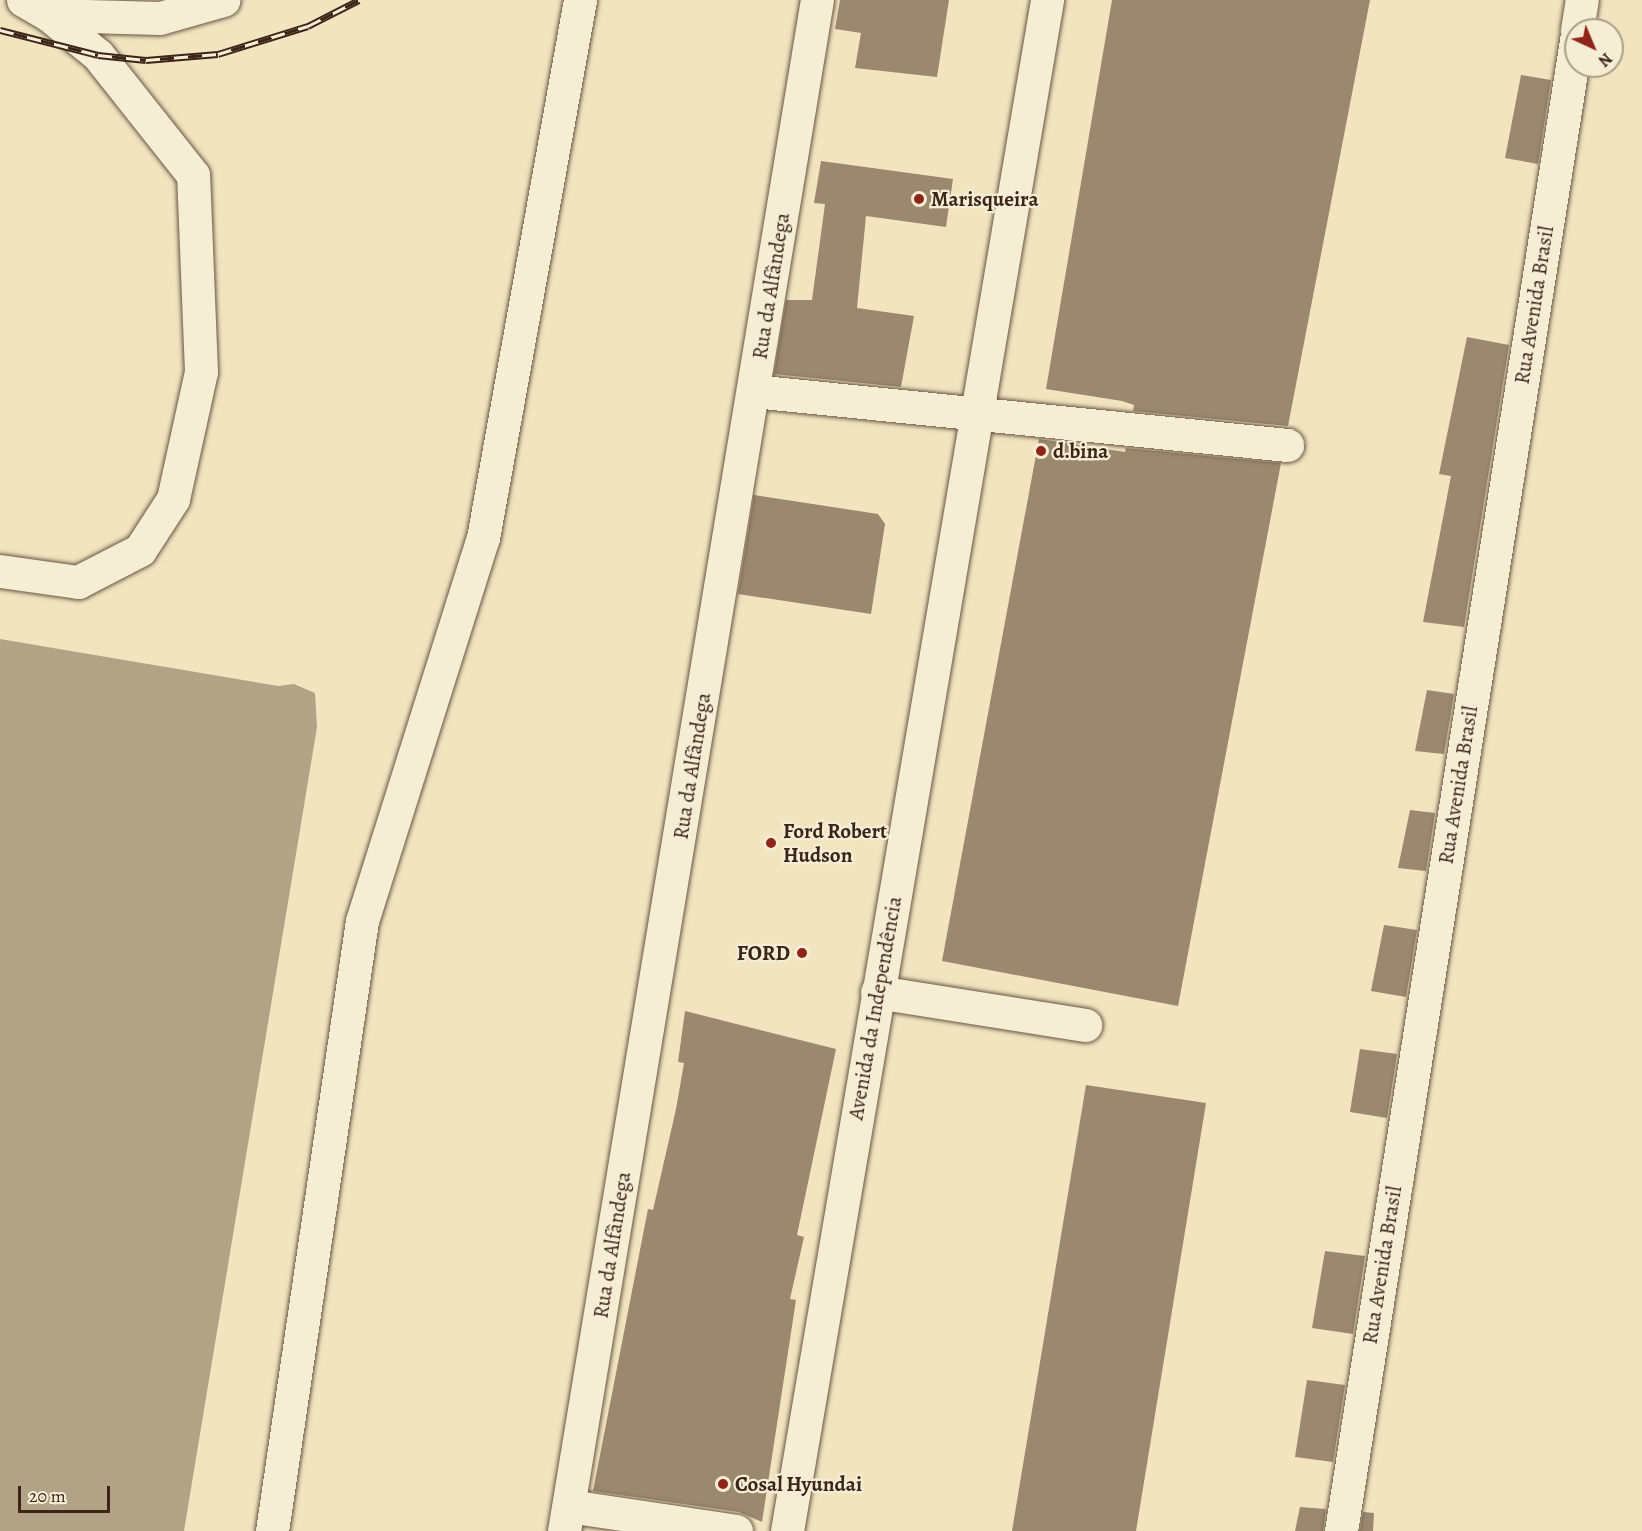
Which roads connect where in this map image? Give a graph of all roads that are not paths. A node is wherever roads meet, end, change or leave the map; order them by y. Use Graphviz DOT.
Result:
graph roads {
  1 [pos="223,0"];
  2 [pos="580,0"];
  3 [pos="817,0"];
  4 [pos="1047,0"];
  5 [pos="1582,0"];
  6 [pos="36,7"];
  7 [pos="1580,18"];
  8 [pos="1570,78"];
  9 [pos="753,391"];
  10 [pos="978,414"];
  11 [pos="1287,445"];
  12 [pos="0,571"];
  13 [pos="877,992"];
  14 [pos="1085,1025"];
  15 [pos="580,1519"];
  16 [pos="272,1531"];
  17 [pos="733,1531"];
  18 [pos="787,1531"];
  19 [pos="1341,1531"];
  1 -- 6 [label="street"];
  2 -- 16 [label="street"];
  3 -- 9 [label="street, Rua da Alfândega"];
  4 -- 10 [label="street, Avenida da Independência"];
  5 -- 7 [label="street"];
  6 -- 12 [label="street"];
  8 -- 19 [label="street, Rua Avenida Brasil"];
  9 -- 10 [label="street"];
  9 -- 15 [label="street, Rua da Alfândega"];
  10 -- 11 [label="street"];
  10 -- 13 [label="street, Avenida da Independência"];
  13 -- 14 [label="street"];
  13 -- 18 [label="street, Avenida da Independência"];
  15 -- 17 [label="street"];
}
